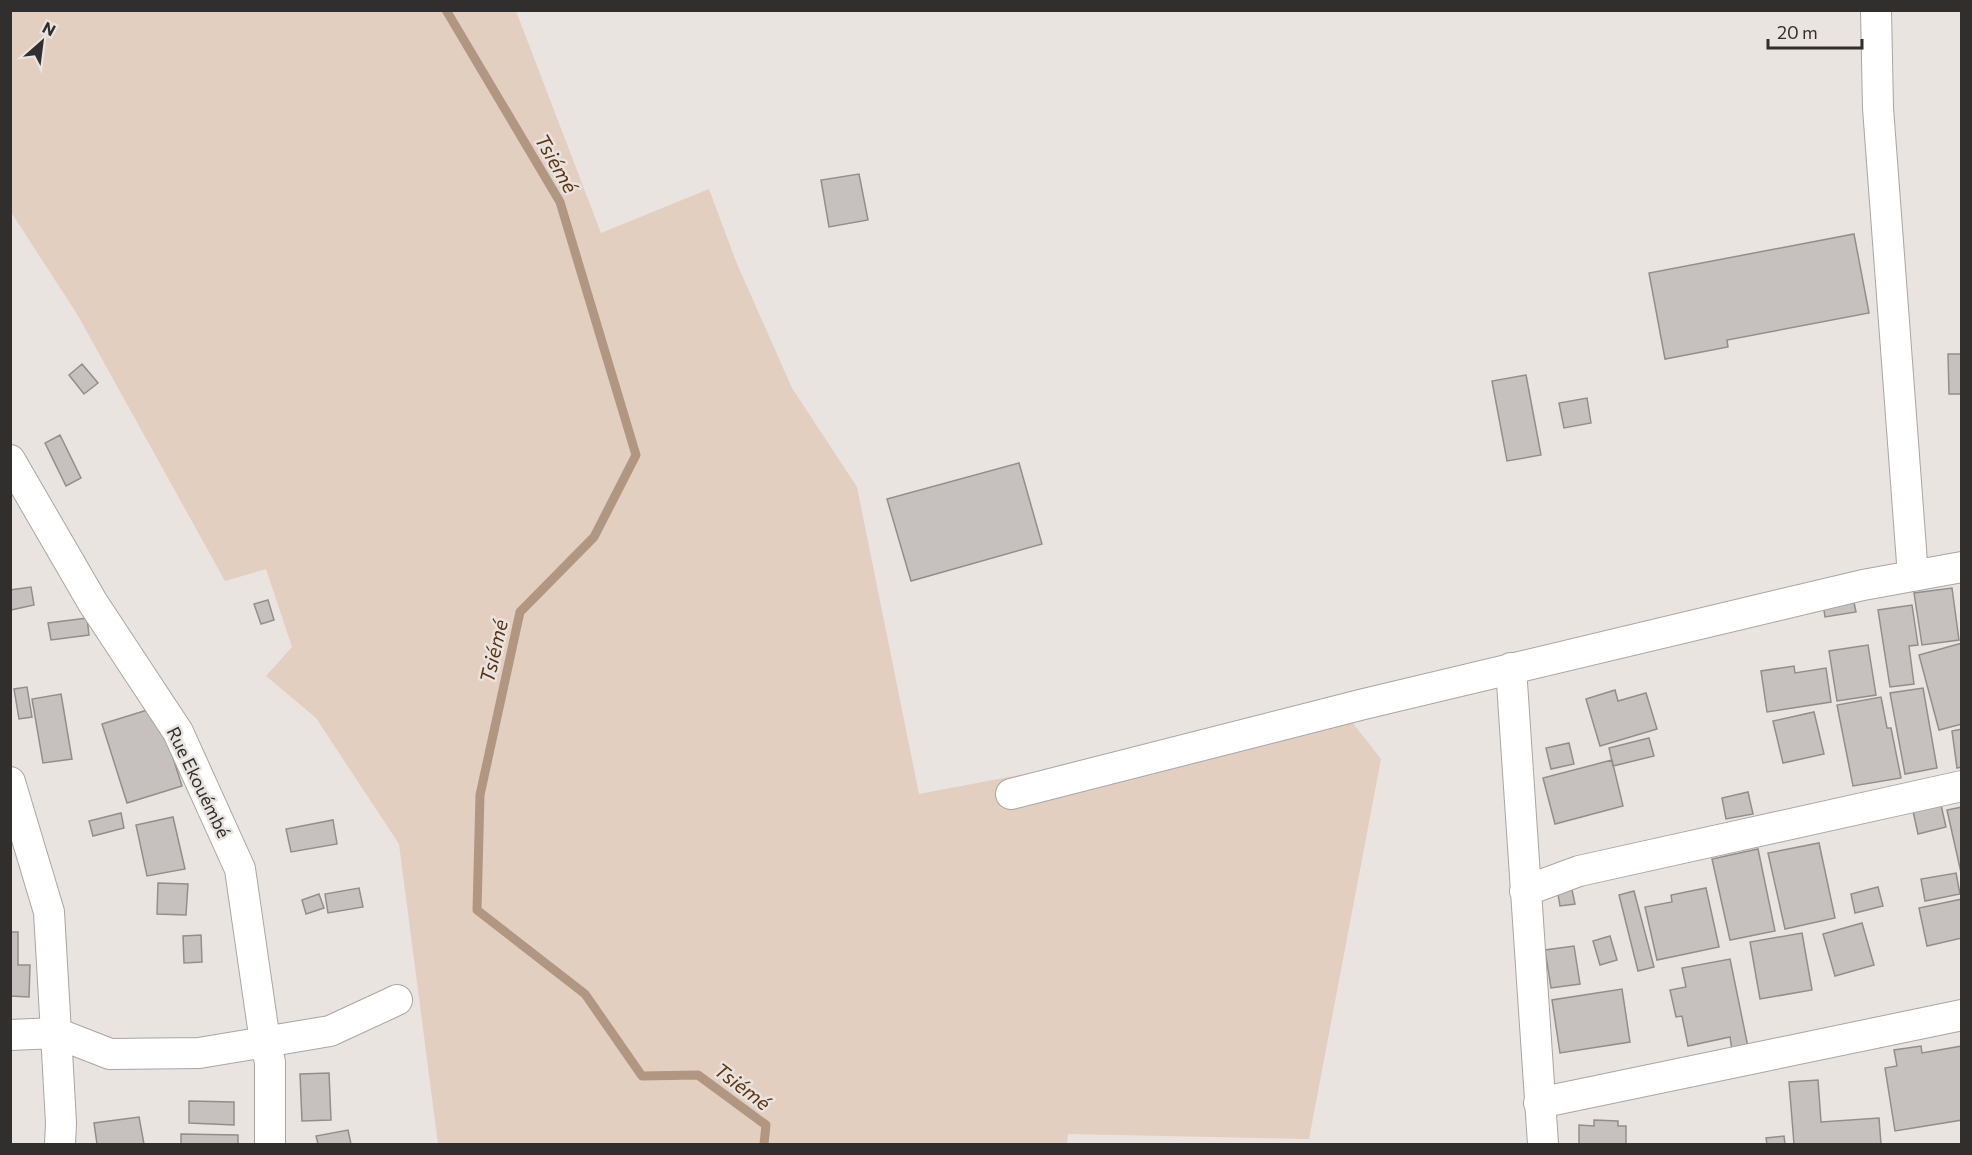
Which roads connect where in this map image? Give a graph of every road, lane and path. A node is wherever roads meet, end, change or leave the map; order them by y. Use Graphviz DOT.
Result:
graph roads {
  1 [pos="1876,10"];
  2 [pos="10,460"];
  3 [pos="1962,567"];
  4 [pos="1913,576"];
  5 [pos="1511,668"];
  6 [pos="10,782"];
  7 [pos="1962,786"];
  8 [pos="1011,794"];
  9 [pos="1525,891"];
  10 [pos="397,1000"];
  11 [pos="1962,1015"];
  12 [pos="56,1033"];
  13 [pos="10,1035"];
  14 [pos="265,1042"];
  15 [pos="1539,1103"];
  16 [pos="60,1144"];
  17 [pos="270,1144"];
  18 [pos="1543,1144"];
  1 -- 4 [label="street"];
  2 -- 14 [label="street, Rue Ekouémbé"];
  3 -- 4 [label="street"];
  4 -- 5 [label="street"];
  5 -- 8 [label="street"];
  5 -- 9 [label="street"];
  6 -- 12 [label="street"];
  7 -- 9 [label="street"];
  9 -- 15 [label="street"];
  10 -- 14 [label="street"];
  11 -- 15 [label="street"];
  12 -- 13 [label="street"];
  12 -- 14 [label="street"];
  12 -- 16 [label="street"];
  14 -- 17 [label="street, Rue Ekouémbé"];
  15 -- 18 [label="street"];
}
